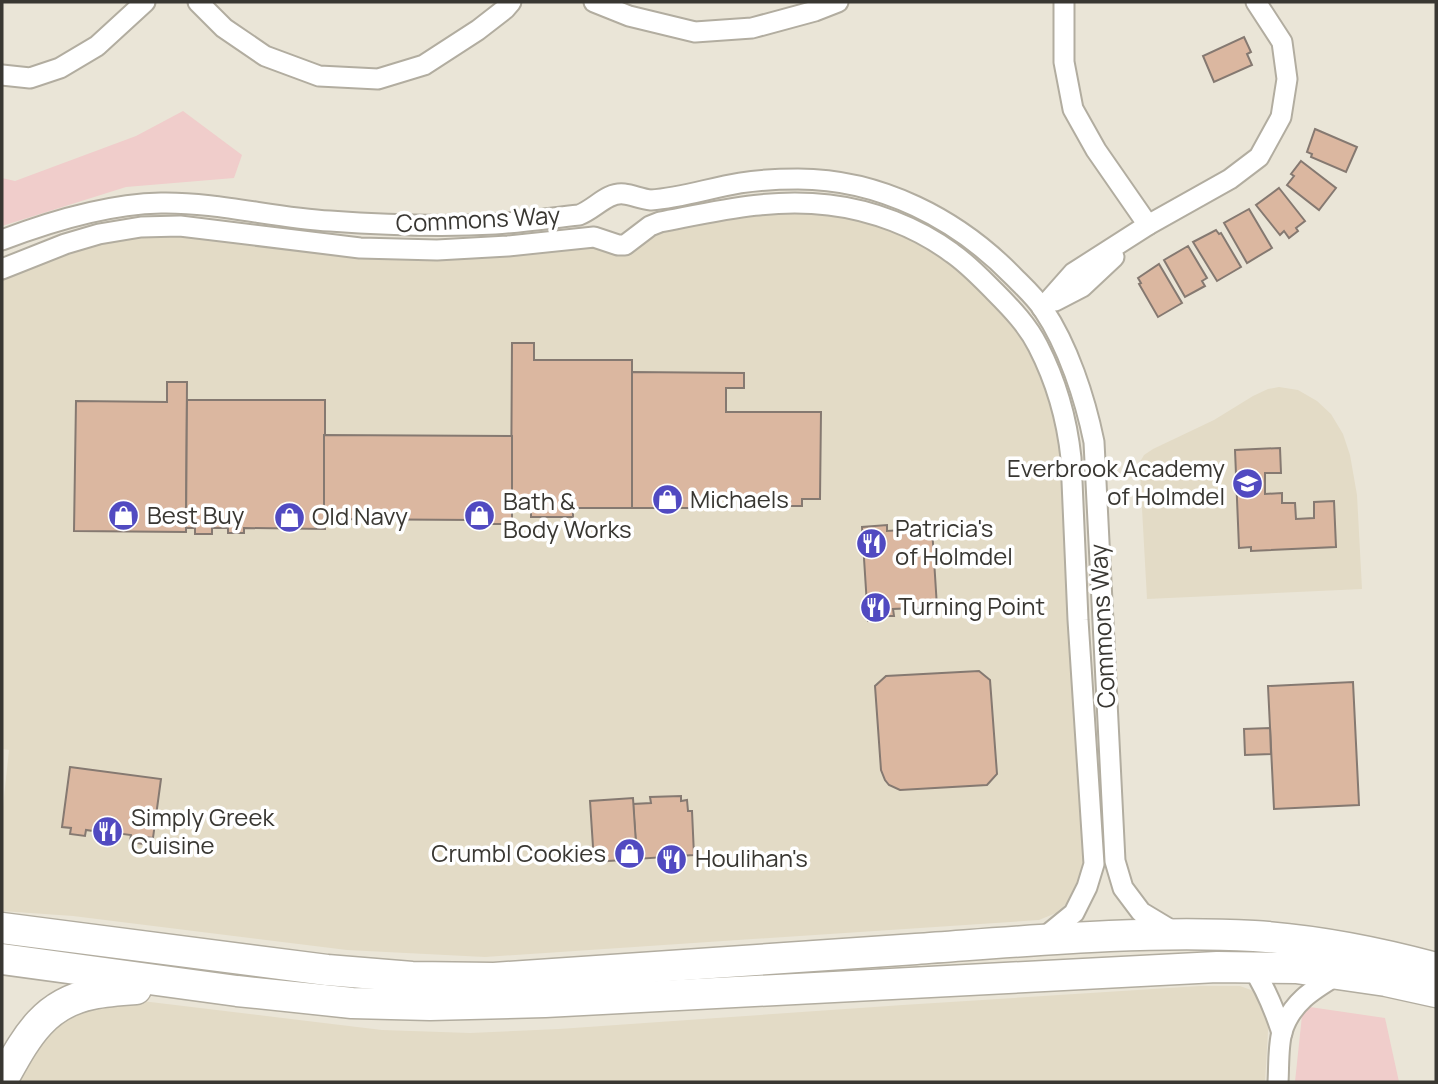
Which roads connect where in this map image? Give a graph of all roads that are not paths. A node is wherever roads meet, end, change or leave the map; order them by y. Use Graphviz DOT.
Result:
graph roads {
  1 [pos="145,2"];
  2 [pos="198,2"];
  3 [pos="511,2"];
  4 [pos="594,2"];
  5 [pos="838,2"];
  6 [pos="1065,2"];
  7 [pos="1256,2"];
  8 [pos="2,75"];
  9 [pos="1148,225"];
  10 [pos="2,240"];
  11 [pos="2,269"];
  12 [pos="1042,308"];
  13 [pos="1023,323"];
  14 [pos="2,928"];
  15 [pos="1177,934"];
  16 [pos="1041,940"];
  17 [pos="2,959"];
  18 [pos="1252,967"];
  19 [pos="1436,968"];
  20 [pos="1340,973"];
  21 [pos="237,991"];
  22 [pos="1436,992"];
  23 [pos="1282,1033"];
  24 [pos="2,1081"];
  25 [pos="1278,1082"];
  1 -- 8 [label="street"];
  2 -- 3 [label="street"];
  4 -- 5 [label="street"];
  6 -- 9 [label="street"];
  7 -- 9 [label="street"];
  9 -- 12 [label="street"];
  10 -- 12 [label="street, Commons Way"];
  11 -- 13 [label="street, Commons Way"];
  12 -- 13 [label="street"];
  12 -- 15 [label="street, Commons Way"];
  13 -- 16 [label="street, Commons Way"];
  14 -- 16 [label="highway"];
  15 -- 16 [label="highway"];
  15 -- 19 [label="highway"];
  17 -- 21 [label="highway"];
  18 -- 20 [label="highway"];
  18 -- 21 [label="highway"];
  18 -- 23 [label="street"];
  20 -- 22 [label="highway"];
  20 -- 23 [label="street"];
  21 -- 24 [label="highway"];
  23 -- 25 [label="street"];
}
